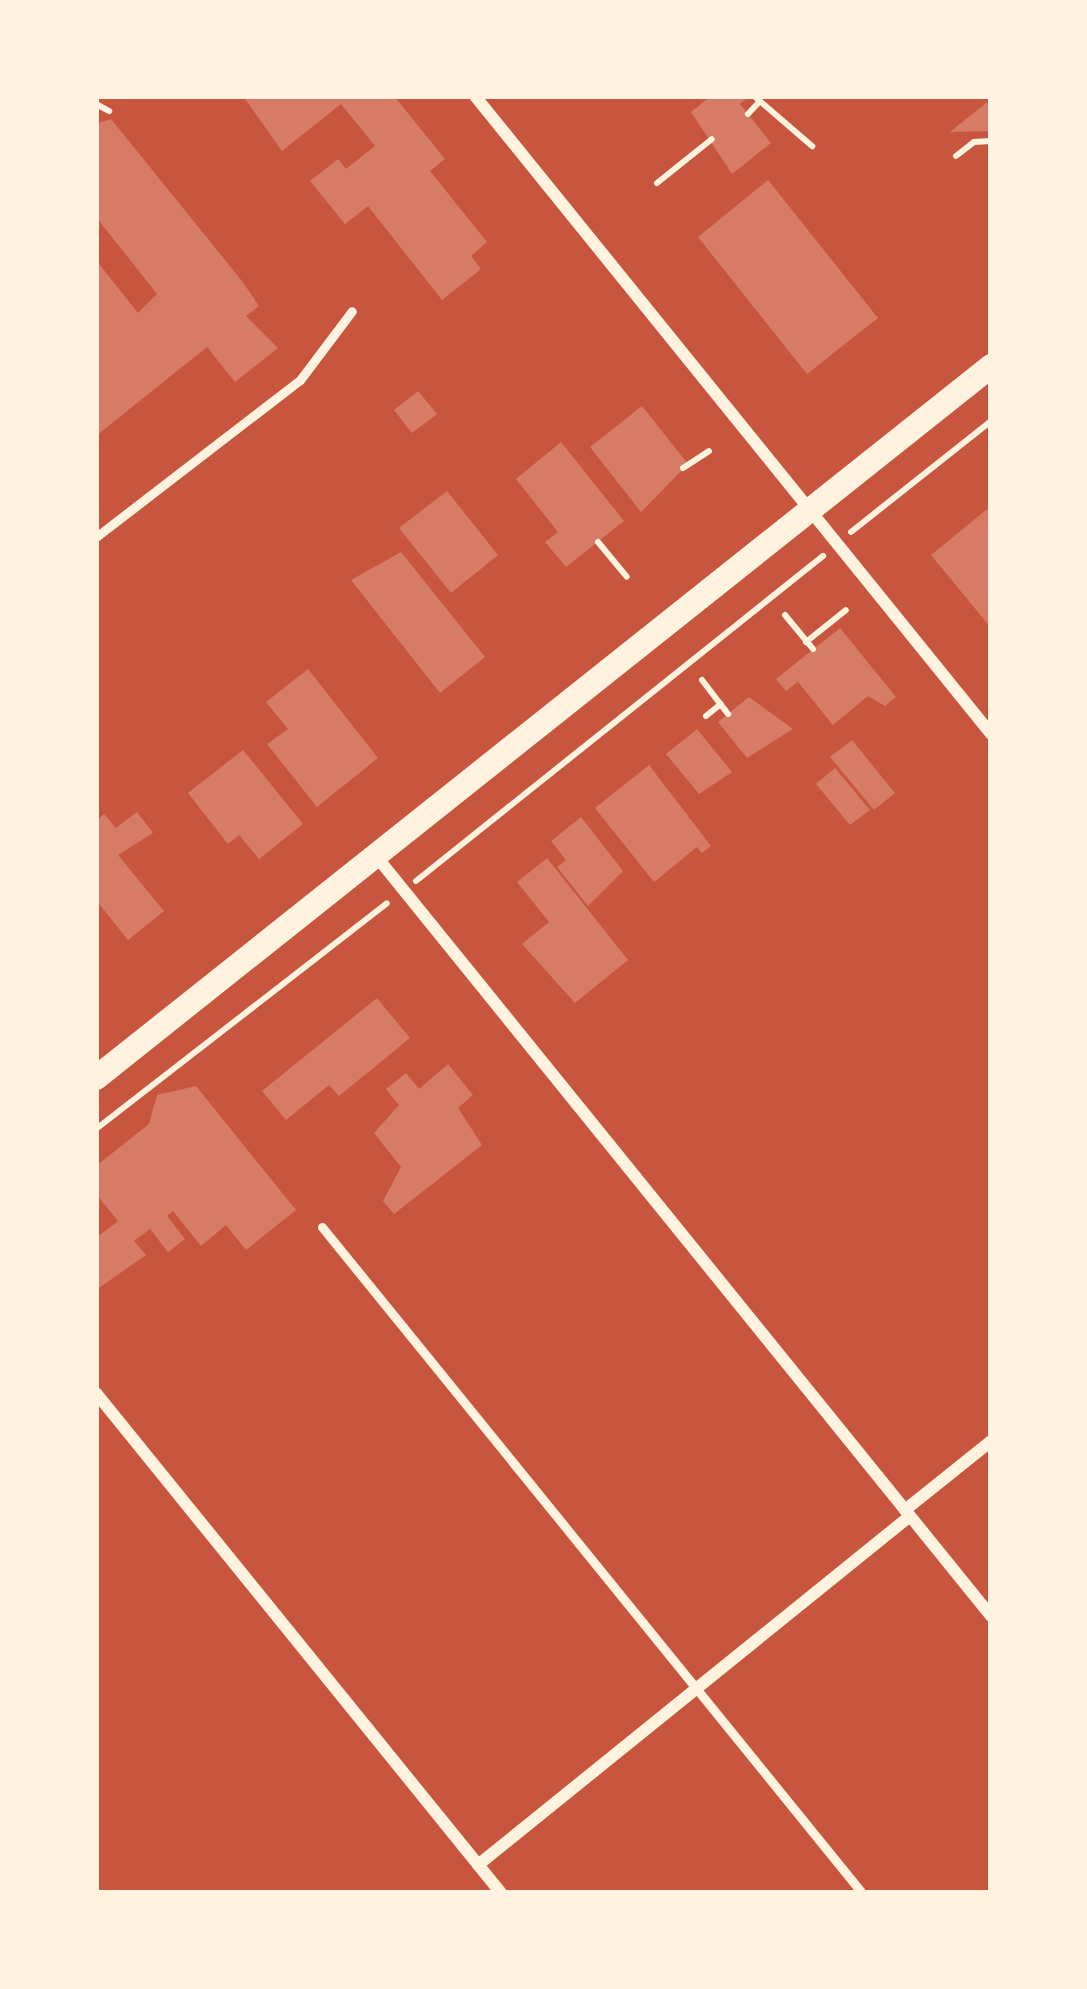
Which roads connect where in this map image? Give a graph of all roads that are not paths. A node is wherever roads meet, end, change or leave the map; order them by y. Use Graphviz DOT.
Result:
graph roads {
  1 [pos="476,96"];
  2 [pos="352,311"];
  3 [pos="991,366"];
  4 [pos="814,507"];
  5 [pos="96,537"];
  6 [pos="991,734"];
  7 [pos="376,856"];
  8 [pos="96,1078"];
  9 [pos="322,1227"];
  10 [pos="96,1393"];
  11 [pos="991,1441"];
  12 [pos="908,1513"];
  13 [pos="991,1616"];
  14 [pos="697,1689"];
  15 [pos="478,1865"];
  16 [pos="497,1892"];
  17 [pos="862,1893"];
  1 -- 4 [label="street"];
  2 -- 5 [label="lane"];
  3 -- 4 [label="main road"];
  4 -- 6 [label="street"];
  4 -- 7 [label="main road"];
  7 -- 8 [label="main road"];
  7 -- 12 [label="street"];
  9 -- 14 [label="lane"];
  10 -- 15 [label="street"];
  11 -- 12 [label="street"];
  12 -- 13 [label="street"];
  12 -- 14 [label="street"];
  14 -- 15 [label="street"];
  14 -- 17 [label="lane"];
  15 -- 16 [label="street"];
}
